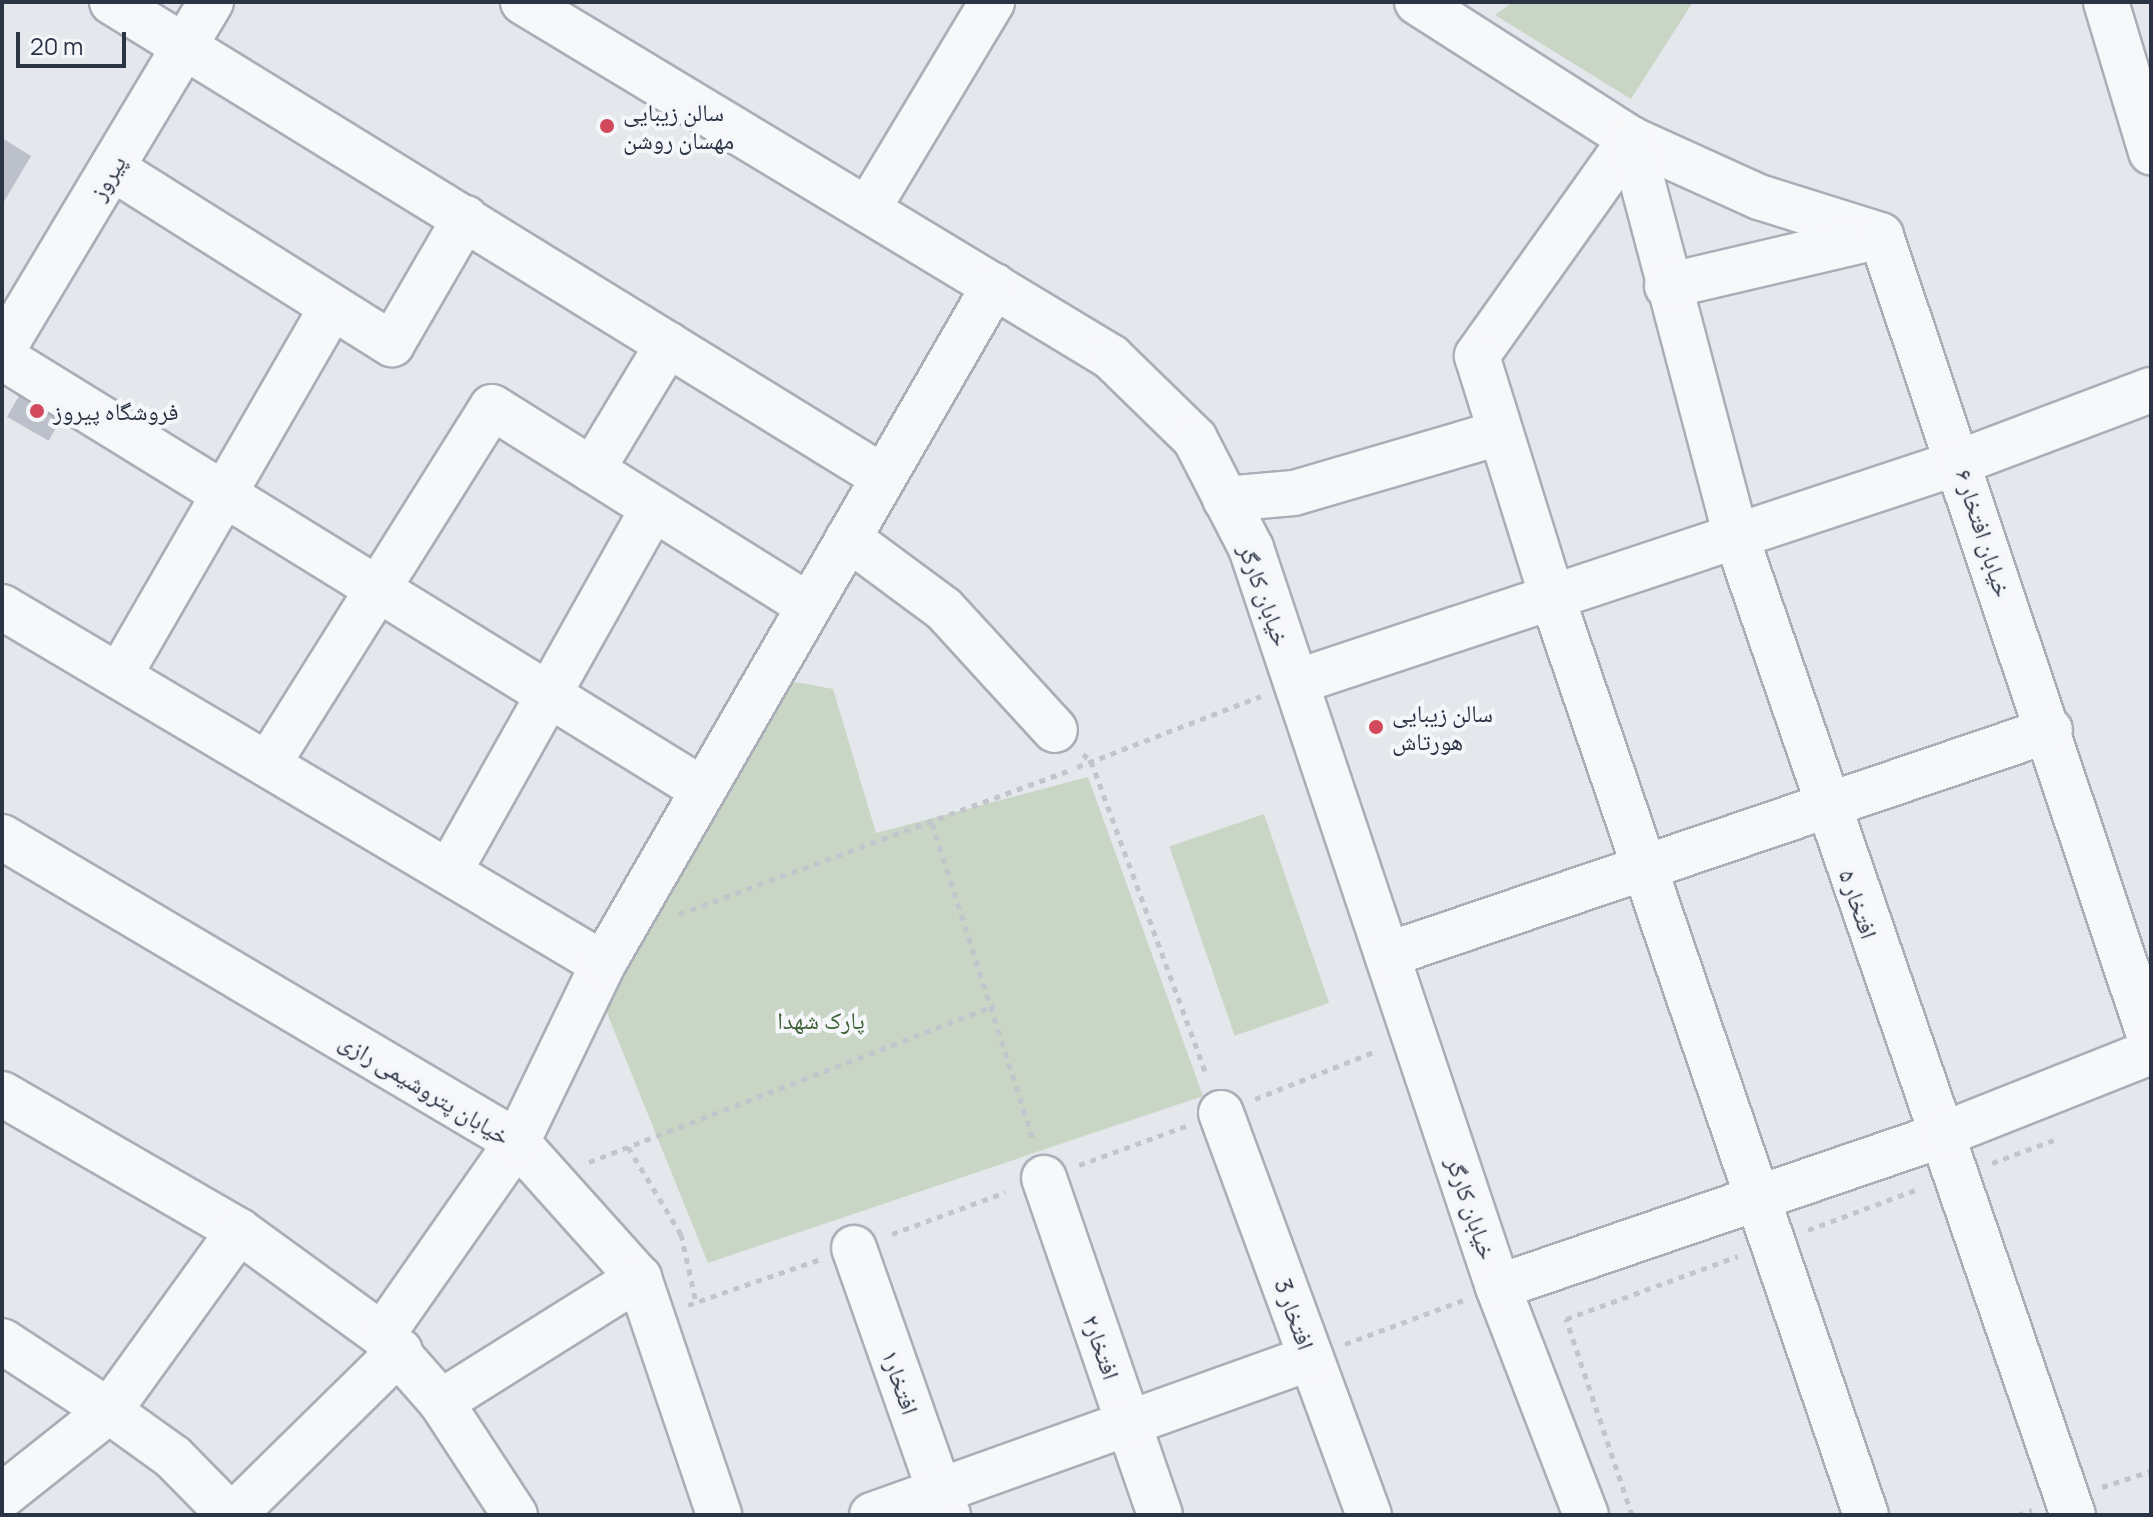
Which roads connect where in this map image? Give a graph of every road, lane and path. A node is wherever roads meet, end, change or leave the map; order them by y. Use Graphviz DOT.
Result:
graph roads {
  1 [pos="112,2"];
  2 [pos="211,2"];
  3 [pos="523,2"];
  4 [pos="992,2"];
  5 [pos="1417,2"];
  6 [pos="2106,2"];
  7 [pos="185,45"];
  8 [pos="1631,139"];
  9 [pos="2150,149"];
  10 [pos="112,168"];
  11 [pos="869,207"];
  12 [pos="465,218"];
  13 [pos="1881,236"];
  14 [pos="994,286"];
  15 [pos="1667,286"];
  16 [pos="332,307"];
  17 [pos="668,344"];
  18 [pos="2,351"];
  19 [pos="2,357"];
  20 [pos="2151,390"];
  21 [pos="1499,433"];
  22 [pos="1960,462"];
  23 [pos="592,470"];
  24 [pos="883,477"];
  25 [pos="222,493"];
  26 [pos="1225,499"];
  27 [pos="653,508"];
  28 [pos="1736,536"];
  29 [pos="848,538"];
  30 [pos="382,589"];
  31 [pos="1552,597"];
  32 [pos="809,606"];
  33 [pos="2,607"];
  34 [pos="119,676"];
  35 [pos="1296,682"];
  36 [pos="549,694"];
  37 [pos="1055,730"];
  38 [pos="2050,730"];
  39 [pos="1091,761"];
  40 [pos="268,764"];
  41 [pos="703,790"];
  42 [pos="1827,811"];
  43 [pos="932,823"];
  44 [pos="2,837"];
  45 [pos="1644,871"];
  46 [pos="449,872"];
  47 [pos="611,950"];
  48 [pos="1387,955"];
  49 [pos="995,1005"];
  50 [pos="2151,1041"];
  51 [pos="2151,1052"];
  52 [pos="2,1094"];
  53 [pos="1221,1113"];
  54 [pos="1940,1135"];
  55 [pos="517,1142"];
  56 [pos="628,1147"];
  57 [pos="551,1177"];
  58 [pos="1044,1178"];
  59 [pos="1758,1198"];
  60 [pos="239,1231"];
  61 [pos="854,1248"];
  62 [pos="639,1278"];
  63 [pos="1498,1287"];
  64 [pos="696,1302"];
  65 [pos="1566,1319"];
  66 [pos="2,1341"];
  67 [pos="391,1343"];
  68 [pos="1311,1358"];
  69 [pos="441,1402"];
  70 [pos="109,1411"];
  71 [pos="1128,1423"];
  72 [pos="2,1496"];
  73 [pos="944,1503"];
  74 [pos="231,1515"];
  75 [pos="515,1515"];
  76 [pos="719,1515"];
  77 [pos="872,1515"];
  78 [pos="1160,1515"];
  79 [pos="1369,1515"];
  80 [pos="1586,1515"];
  81 [pos="1632,1515"];
  82 [pos="1866,1515"];
  83 [pos="2073,1515"];
  1 -- 7 [label="street"];
  2 -- 7 [label="street, پیروز"];
  3 -- 11 [label="street, خیابان کارگر"];
  4 -- 11 [label="street"];
  5 -- 8 [label="street"];
  6 -- 9 [label="street"];
  7 -- 10 [label="street, پیروز"];
  7 -- 12 [label="street"];
  8 -- 13 [label="street"];
  8 -- 15 [label="street, افتخار ۵"];
  8 -- 21 [label="street"];
  10 -- 16 [label="street"];
  10 -- 18 [label="street, پیروز"];
  11 -- 14 [label="street, خیابان کارگر"];
  12 -- 16 [label="street"];
  12 -- 17 [label="street"];
  13 -- 15 [label="street"];
  13 -- 22 [label="street, خیابان افتخار ۶"];
  14 -- 24 [label="street"];
  14 -- 26 [label="street, خیابان کارگر"];
  15 -- 28 [label="street, افتخار ۵"];
  16 -- 25 [label="street"];
  17 -- 23 [label="street"];
  17 -- 24 [label="street"];
  19 -- 25 [label="street"];
  20 -- 22 [label="street"];
  21 -- 26 [label="street"];
  21 -- 31 [label="street"];
  22 -- 28 [label="street"];
  22 -- 38 [label="street, خیابان افتخار ۶"];
  23 -- 27 [label="street"];
  23 -- 30 [label="street"];
  24 -- 29 [label="street"];
  25 -- 30 [label="street"];
  25 -- 34 [label="street"];
  26 -- 35 [label="street, خیابان کارگر"];
  27 -- 32 [label="street"];
  27 -- 36 [label="street"];
  28 -- 31 [label="street"];
  28 -- 42 [label="street, افتخار ۵"];
  29 -- 32 [label="street"];
  29 -- 37 [label="street"];
  30 -- 36 [label="street"];
  30 -- 40 [label="street"];
  31 -- 35 [label="street"];
  31 -- 45 [label="street"];
  32 -- 41 [label="street"];
  33 -- 34 [label="street"];
  34 -- 40 [label="street"];
  35 -- 39 [label="path"];
  35 -- 48 [label="street, خیابان کارگر"];
  36 -- 41 [label="street"];
  36 -- 46 [label="street"];
  37 -- 39 [label="path"];
  38 -- 42 [label="street"];
  38 -- 50 [label="street, خیابان افتخار ۶"];
  39 -- 43 [label="path"];
  39 -- 53 [label="path"];
  40 -- 46 [label="street"];
  41 -- 47 [label="street"];
  42 -- 45 [label="street"];
  42 -- 54 [label="street, افتخار ۵"];
  43 -- 47 [label="path"];
  43 -- 49 [label="path"];
  44 -- 55 [label="street, خیابان پتروشیمی رازی"];
  45 -- 48 [label="street"];
  45 -- 59 [label="street"];
  46 -- 47 [label="street"];
  47 -- 55 [label="street"];
  48 -- 63 [label="street, خیابان کارگر"];
  49 -- 56 [label="path"];
  49 -- 58 [label="path"];
  51 -- 54 [label="street"];
  52 -- 60 [label="street"];
  53 -- 68 [label="street, افتخار 3"];
  54 -- 59 [label="street"];
  54 -- 83 [label="street, افتخار ۵"];
  55 -- 57 [label="street, خیابان پتروشیمی رازی"];
  55 -- 67 [label="street"];
  56 -- 57 [label="path"];
  56 -- 64 [label="path"];
  57 -- 62 [label="street, خیابان پتروشیمی رازی"];
  58 -- 71 [label="street, افتخار۲"];
  59 -- 63 [label="street"];
  59 -- 82 [label="street"];
  60 -- 67 [label="street"];
  60 -- 70 [label="street"];
  61 -- 73 [label="street, افتخار۱"];
  62 -- 69 [label="street"];
  62 -- 76 [label="street, خیابان پتروشیمی رازی"];
  63 -- 68 [label="path"];
  63 -- 80 [label="street, خیابان کارگر"];
  65 -- 81 [label="path"];
  66 -- 70 [label="street"];
  67 -- 69 [label="street"];
  67 -- 74 [label="street"];
  68 -- 71 [label="street"];
  68 -- 79 [label="street, افتخار 3"];
  69 -- 75 [label="street"];
  70 -- 72 [label="street"];
  70 -- 74 [label="street"];
  71 -- 73 [label="street"];
  71 -- 78 [label="street, افتخار۲"];
  73 -- 77 [label="street"];
}
